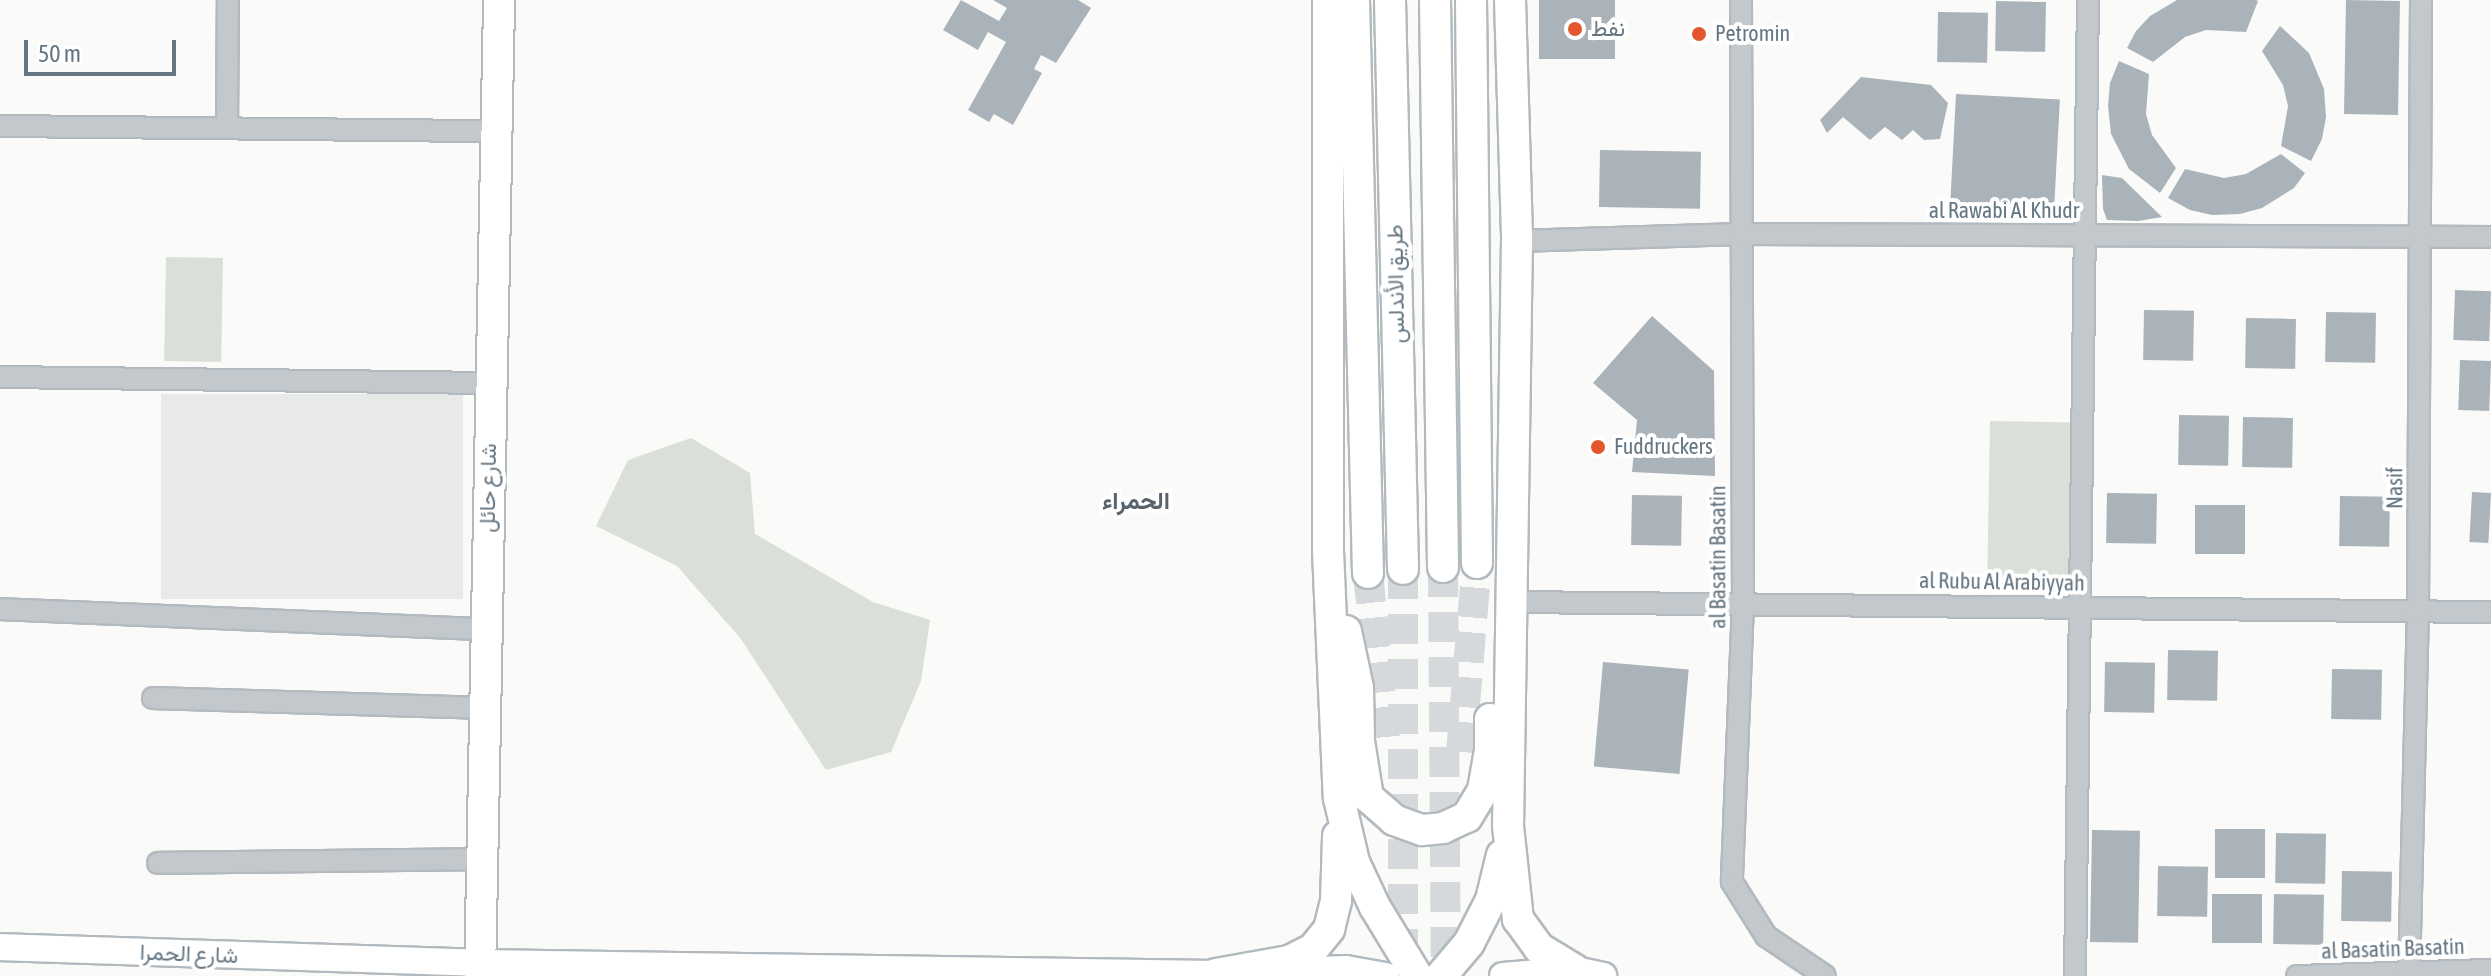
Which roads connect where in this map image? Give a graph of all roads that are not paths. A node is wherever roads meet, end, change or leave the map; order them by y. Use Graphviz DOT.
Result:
graph roads {
  1 [pos="228,0"];
  2 [pos="499,0"];
  3 [pos="1328,0"];
  4 [pos="1354,0"];
  5 [pos="1390,0"];
  6 [pos="1435,0"];
  7 [pos="1471,0"];
  8 [pos="1510,0"];
  9 [pos="1741,0"];
  10 [pos="2088,0"];
  11 [pos="2421,0"];
  12 [pos="0,126"];
  13 [pos="227,128"];
  14 [pos="497,131"];
  15 [pos="1740,234"];
  16 [pos="2085,236"];
  17 [pos="2420,237"];
  18 [pos="2491,237"];
  19 [pos="1517,241"];
  20 [pos="0,377"];
  21 [pos="489,383"];
  22 [pos="1328,551"];
  23 [pos="1477,563"];
  24 [pos="1443,567"];
  25 [pos="1403,569"];
  26 [pos="1368,573"];
  27 [pos="1512,602"];
  28 [pos="1743,603"];
  29 [pos="2080,607"];
  30 [pos="0,609"];
  31 [pos="2418,612"];
  32 [pos="2491,612"];
  33 [pos="487,629"];
  34 [pos="153,698"];
  35 [pos="486,708"];
  36 [pos="1339,798"];
  37 [pos="1508,826"];
  38 [pos="481,859"];
  39 [pos="158,863"];
  40 [pos="0,947"];
  41 [pos="479,970"];
  42 [pos="2491,970"];
  43 [pos="1589,973"];
  44 [pos="1216,974"];
  45 [pos="2409,975"];
  46 [pos="1385,976"];
  47 [pos="1417,976"];
  48 [pos="1441,976"];
  49 [pos="1503,976"];
  50 [pos="1825,976"];
  51 [pos="2075,976"];
  52 [pos="2297,976"];
  1 -- 13 [label="street"];
  2 -- 14 [label="main road, شارع حائل"];
  3 -- 22 [label="main road"];
  4 -- 26 [label="main road"];
  5 -- 25 [label="main road, طريق الأندلس"];
  6 -- 24 [label="main road, طريق الأندلس"];
  7 -- 23 [label="main road"];
  8 -- 19 [label="main road"];
  9 -- 15 [label="street, al Basatin Basatin"];
  10 -- 16 [label="street"];
  11 -- 17 [label="street, Nasif"];
  12 -- 13 [label="street"];
  13 -- 14 [label="street"];
  14 -- 21 [label="main road, شارع حائل"];
  15 -- 16 [label="street, al Rawabi Al Khudr"];
  15 -- 19 [label="street, al Rawabi Al Khudr"];
  15 -- 28 [label="street, al Basatin Basatin"];
  16 -- 17 [label="street, al Rawabi Al Khudr"];
  16 -- 29 [label="street"];
  17 -- 18 [label="street, al Rawabi Al Khudr"];
  17 -- 31 [label="street, Nasif"];
  19 -- 27 [label="main road"];
  20 -- 21 [label="street"];
  21 -- 33 [label="main road, شارع حائل"];
  22 -- 27 [label="main road"];
  22 -- 36 [label="main road"];
  27 -- 28 [label="street, al Rubu Al Arabiyyah"];
  27 -- 37 [label="main road"];
  28 -- 29 [label="street, al Rubu Al Arabiyyah"];
  28 -- 50 [label="street, al Basatin Basatin"];
  29 -- 31 [label="street, al Rubu Al Arabiyyah"];
  29 -- 51 [label="street"];
  30 -- 33 [label="street"];
  31 -- 32 [label="street, al Rubu Al Arabiyyah"];
  31 -- 45 [label="street, Nasif"];
  33 -- 35 [label="main road, شارع حائل"];
  34 -- 35 [label="street"];
  35 -- 38 [label="main road, شارع حائل"];
  36 -- 44 [label="main road"];
  36 -- 47 [label="main road"];
  37 -- 43 [label="main road"];
  37 -- 48 [label="main road"];
  38 -- 39 [label="street"];
  38 -- 41 [label="main road, شارع حائل"];
  40 -- 41 [label="main road, شارع الحمرا"];
  41 -- 44 [label="main road, شارع الحمرا"];
  42 -- 45 [label="street, al Basatin Basatin"];
  43 -- 49 [label="main road"];
  44 -- 46 [label="main road, شارع الحمرا"];
  45 -- 52 [label="street, al Basatin Basatin"];
}
